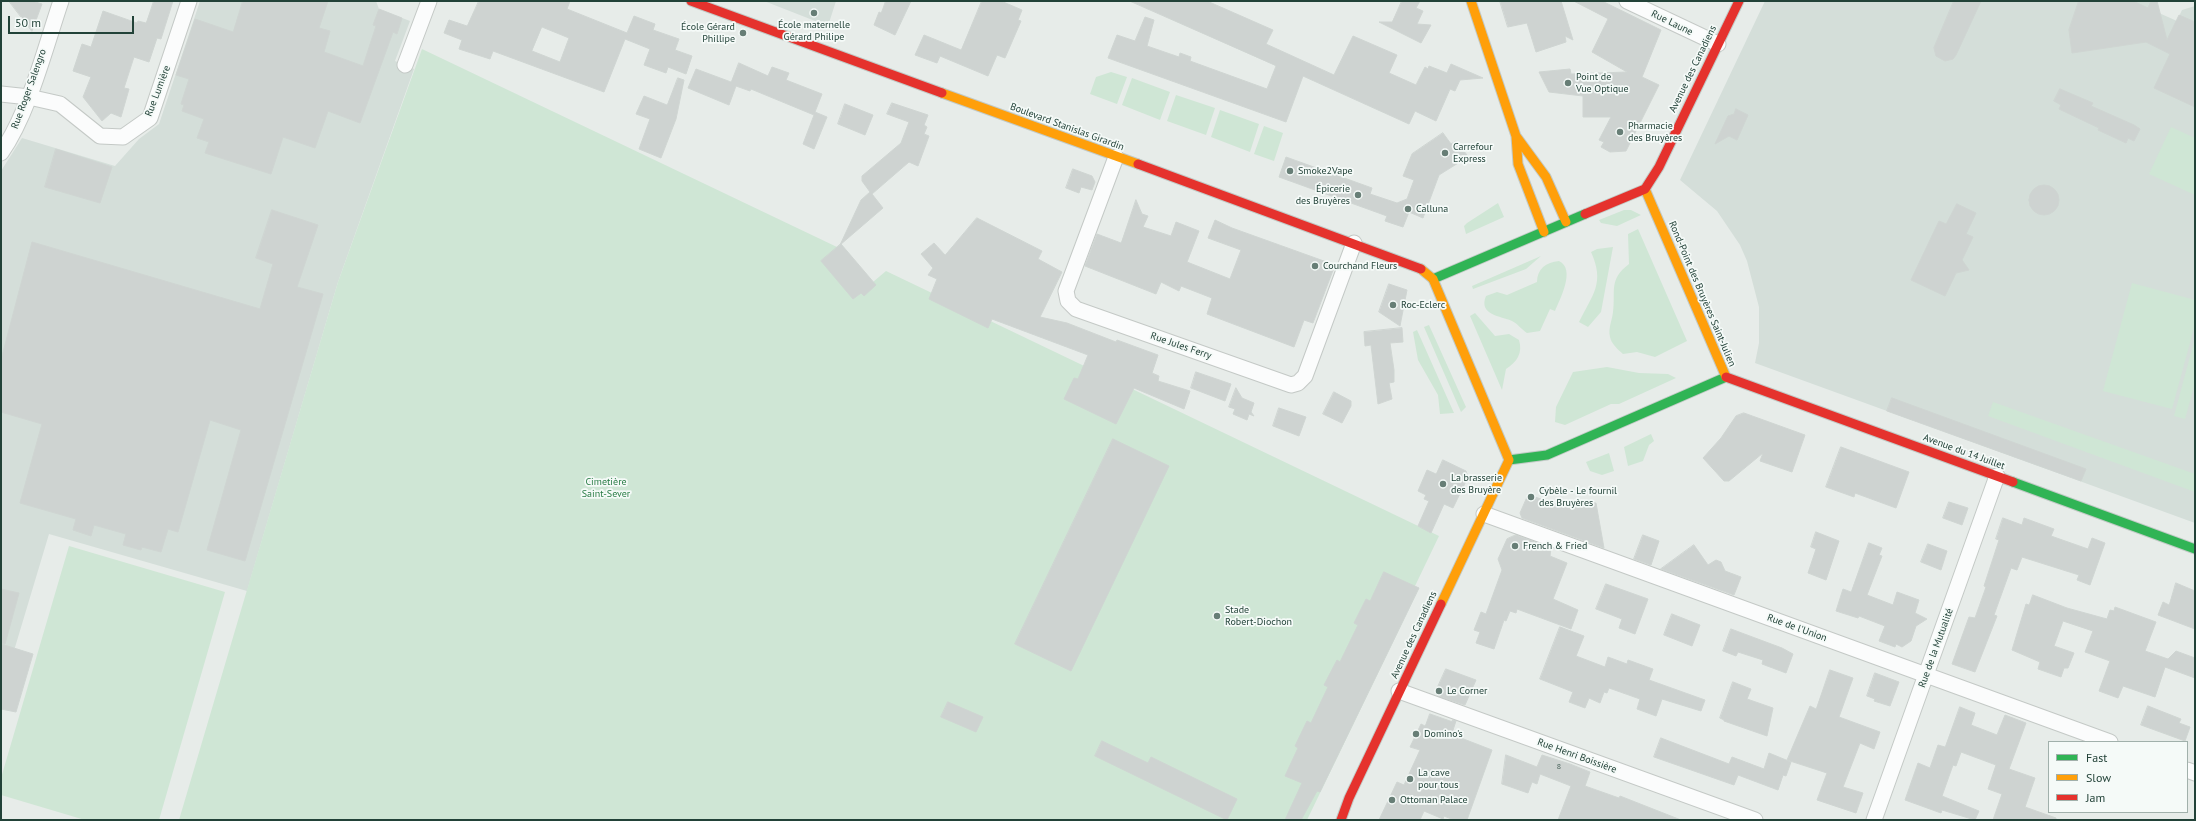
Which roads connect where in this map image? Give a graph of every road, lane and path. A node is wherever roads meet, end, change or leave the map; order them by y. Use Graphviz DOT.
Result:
graph roads {
  1 [pos="61,1"];
  2 [pos="190,1"];
  3 [pos="429,1"];
  4 [pos="691,1"];
  5 [pos="1471,1"];
  6 [pos="1627,1"];
  7 [pos="1739,1"];
  8 [pos="1718,44"];
  9 [pos="405,65"];
  10 [pos="1,94"];
  11 [pos="28,97"];
  12 [pos="1516,136"];
  13 [pos="1,153"];
  14 [pos="1116,157"];
  15 [pos="1645,189"];
  16 [pos="1566,222"];
  17 [pos="1544,232"];
  18 [pos="1354,243"];
  19 [pos="1433,278"];
  20 [pos="1726,377"];
  21 [pos="1509,460"];
  22 [pos="1998,476"];
  23 [pos="1484,514"];
  24 [pos="2195,549"];
  25 [pos="1926,675"];
  26 [pos="1399,691"];
  27 [pos="2107,741"];
  28 [pos="1341,820"];
  29 [pos="1755,820"];
  30 [pos="1874,820"];
  1 -- 11 [label="street, Rue Roger Salengro"];
  2 -- 11 [label="street, Rue Lumière"];
  3 -- 9 [label="street"];
  4 -- 14 [label="main road, Boulevard Stanislas Girardin"];
  5 -- 12 [label="main road"];
  6 -- 8 [label="street, Rue Laune"];
  7 -- 8 [label="main road, Avenue des Canadiens"];
  8 -- 15 [label="main road, Avenue des Canadiens"];
  10 -- 11 [label="street, Rue Lumière"];
  11 -- 13 [label="street, Rue Roger Salengro"];
  12 -- 16 [label="main road"];
  12 -- 17 [label="main road"];
  14 -- 18 [label="main road, Boulevard Stanislas Girardin"];
  14 -- 18 [label="street, Rue Jules Ferry"];
  15 -- 16 [label="main road"];
  15 -- 20 [label="main road, Rond-Point des Bruyères Saint-Julien"];
  16 -- 17 [label="main road"];
  17 -- 19 [label="main road"];
  18 -- 19 [label="main road, Boulevard Stanislas Girardin"];
  19 -- 21 [label="main road"];
  20 -- 21 [label="main road, Rond-Point des Bruyères Saint-Julien"];
  20 -- 22 [label="main road, Avenue du 14 Juillet"];
  21 -- 23 [label="main road, Avenue des Canadiens"];
  22 -- 24 [label="main road, Avenue du 14 Juillet"];
  22 -- 25 [label="street, Rue de la Mutualité"];
  23 -- 25 [label="street, Rue de l'Union"];
  23 -- 26 [label="main road, Avenue des Canadiens"];
  25 -- 27 [label="street, Rue de l'Union"];
  25 -- 30 [label="street, Rue de la Mutualité"];
  26 -- 28 [label="main road, Avenue des Canadiens"];
  26 -- 29 [label="street, Rue Henri Boissière"];
}
